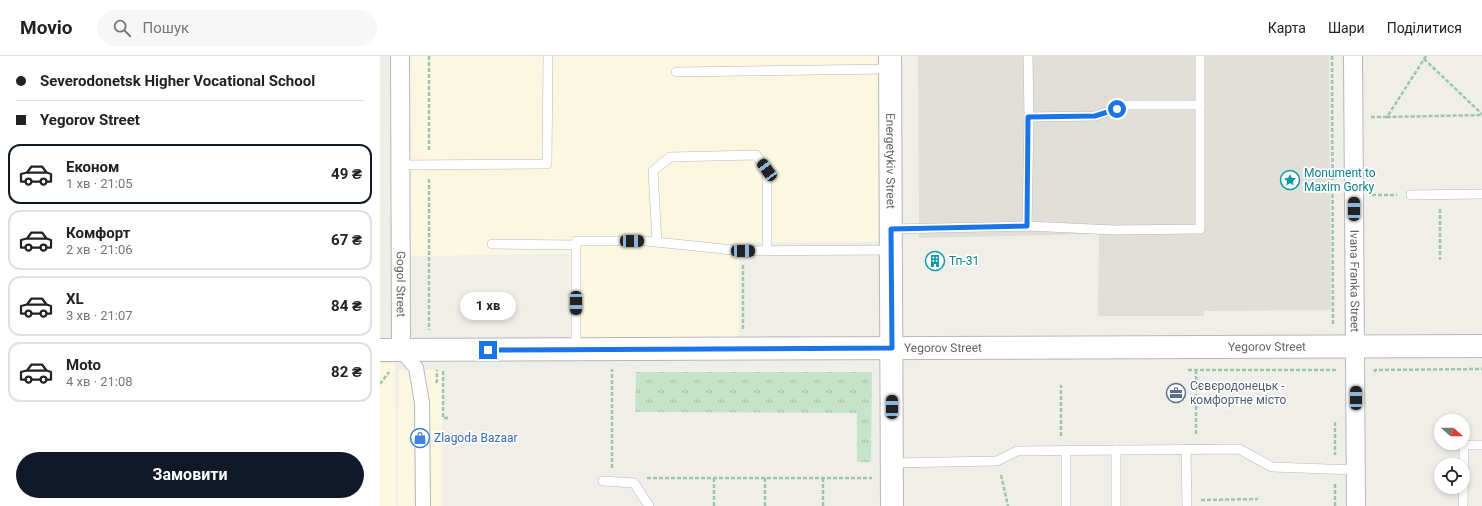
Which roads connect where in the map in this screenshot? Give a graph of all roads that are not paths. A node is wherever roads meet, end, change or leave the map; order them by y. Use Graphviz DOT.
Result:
graph roads {
  1 [pos="400,56"];
  2 [pos="548,56"];
  3 [pos="1028,56"];
  4 [pos="1200,56"];
  5 [pos="1354,56"];
  6 [pos="890,62"];
  7 [pos="676,72"];
  8 [pos="1200,105"];
  9 [pos="1028,117"];
  10 [pos="400,164"];
  11 [pos="1482,194"];
  12 [pos="1411,195"];
  13 [pos="1027,226"];
  14 [pos="891,240"];
  15 [pos="657,242"];
  16 [pos="492,244"];
  17 [pos="576,245"];
  18 [pos="767,251"];
  19 [pos="1355,346"];
  20 [pos="1482,346"];
  21 [pos="892,348"];
  22 [pos="576,349"];
  23 [pos="390,350"];
  24 [pos="1482,445"];
  25 [pos="1116,450"];
  26 [pos="1186,450"];
  27 [pos="1063,451"];
  28 [pos="892,462"];
  29 [pos="1356,470"];
  30 [pos="603,481"];
  31 [pos="1187,503"];
  32 [pos="423,506"];
  33 [pos="650,506"];
  34 [pos="892,506"];
  35 [pos="1066,506"];
  36 [pos="1116,506"];
  37 [pos="1356,506"];
  38 [pos="1463,506"];
  1 -- 10 [label="street, Gogol Street"];
  2 -- 10 [label="lane"];
  3 -- 9 [label="lane"];
  4 -- 8 [label="lane"];
  5 -- 19 [label="street, Ivana Franka Street"];
  6 -- 7 [label="lane"];
  6 -- 14 [label="street, Energetykiv Street"];
  8 -- 9 [label="lane"];
  8 -- 13 [label="lane"];
  9 -- 13 [label="lane"];
  10 -- 23 [label="street, Gogol Street"];
  11 -- 12 [label="lane"];
  13 -- 14 [label="lane"];
  14 -- 18 [label="lane"];
  14 -- 21 [label="street, Energetykiv Street"];
  15 -- 17 [label="lane"];
  15 -- 18 [label="lane"];
  15 -- 18 [label="lane"];
  16 -- 17 [label="lane"];
  17 -- 22 [label="lane"];
  19 -- 20 [label="street, Yegorov Street"];
  19 -- 21 [label="street, Yegorov Street"];
  19 -- 29 [label="street, Ivana Franka Street"];
  21 -- 22 [label="street, Yegorov Street"];
  21 -- 28 [label="street, Energetykiv Street"];
  22 -- 23 [label="street, Yegorov Street"];
  23 -- 32 [label="street"];
  24 -- 38 [label="lane"];
  25 -- 26 [label="lane"];
  25 -- 27 [label="lane"];
  25 -- 36 [label="lane"];
  26 -- 29 [label="lane"];
  26 -- 31 [label="lane"];
  27 -- 28 [label="lane"];
  27 -- 35 [label="lane"];
  28 -- 34 [label="street, Energetykiv Street"];
  29 -- 37 [label="street, Ivana Franka Street"];
  30 -- 33 [label="lane"];
}
